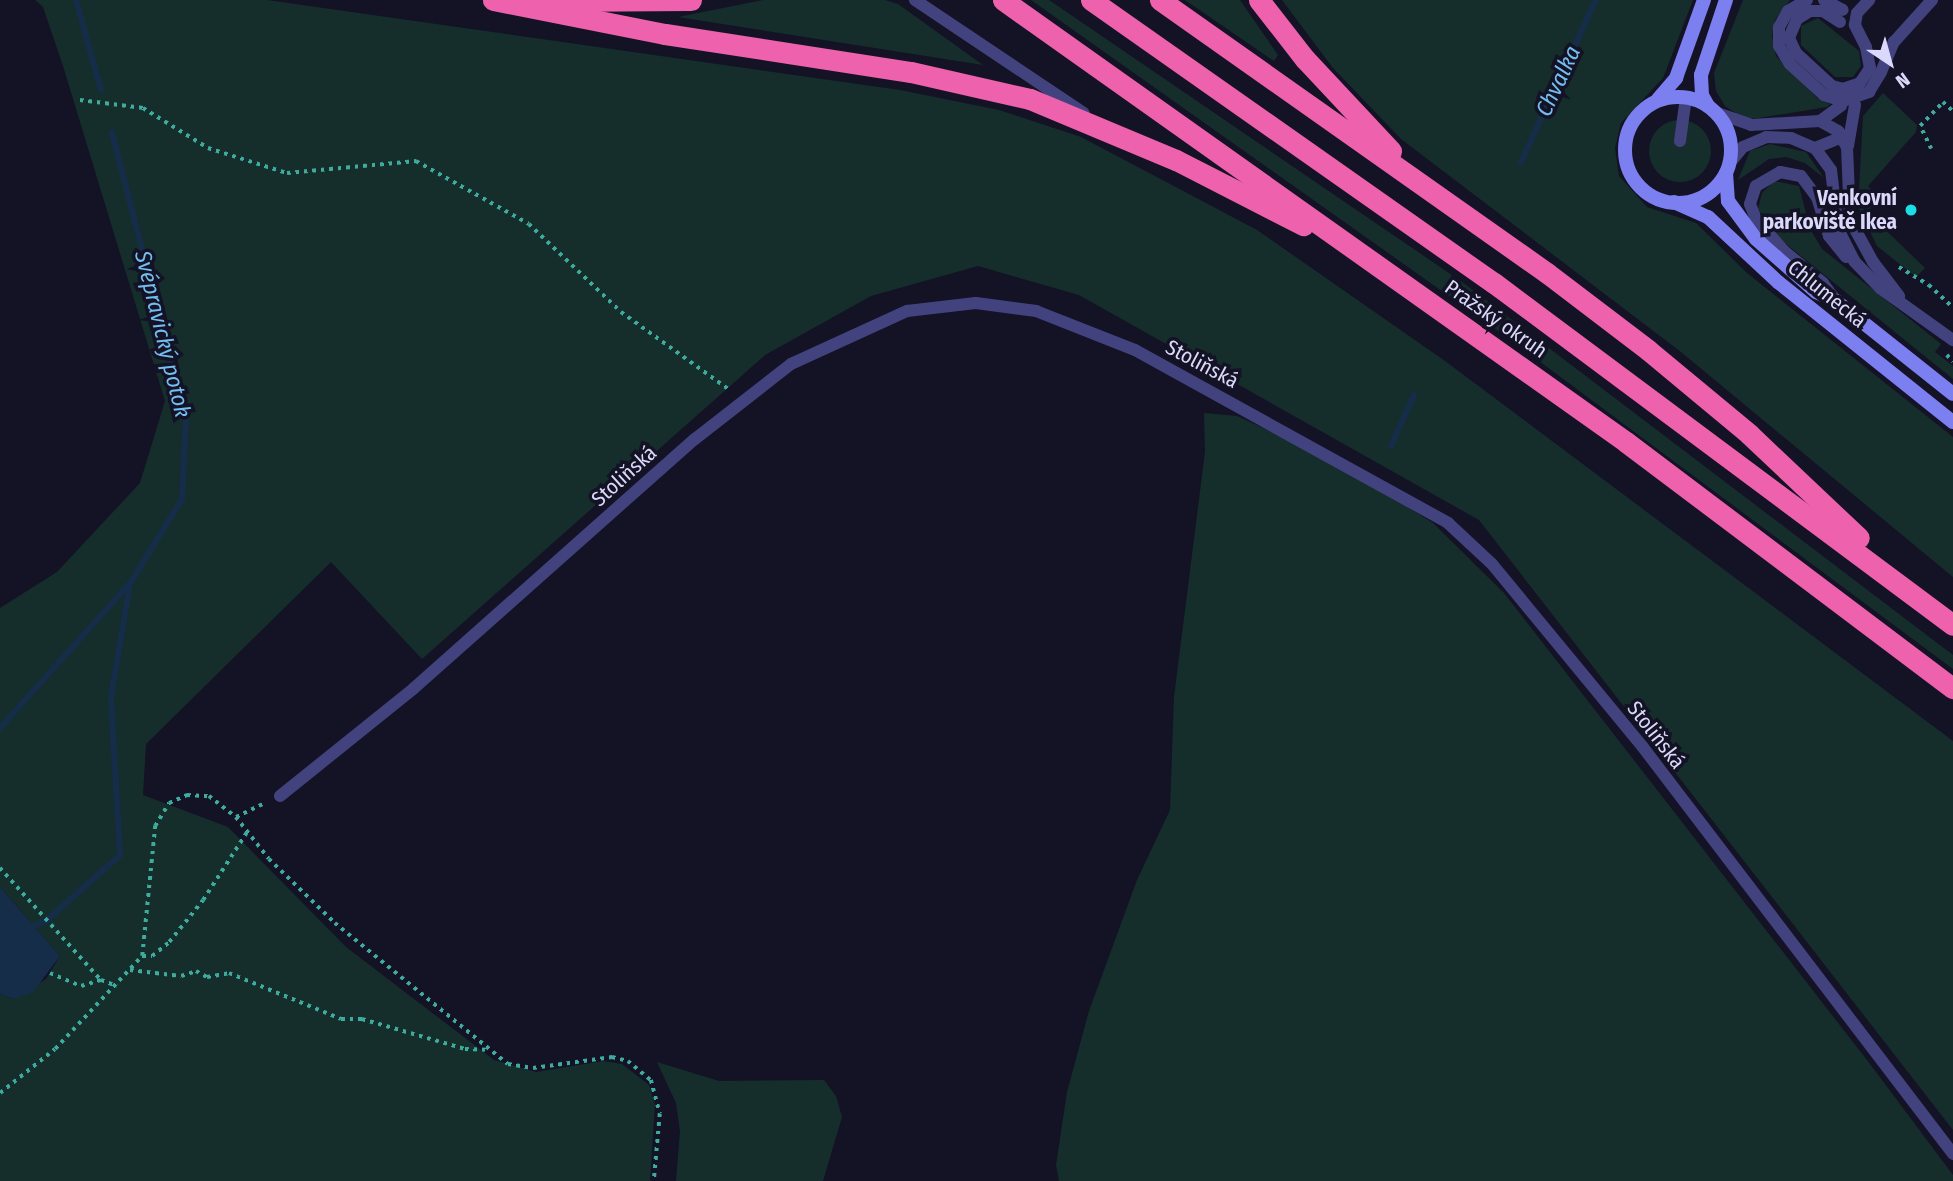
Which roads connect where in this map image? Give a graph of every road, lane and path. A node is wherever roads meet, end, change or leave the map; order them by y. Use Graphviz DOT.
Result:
graph roads {
  1 [pos="493,0"];
  2 [pos="545,0"];
  3 [pos="691,0"];
  4 [pos="915,0"];
  5 [pos="1003,0"];
  6 [pos="1091,0"];
  7 [pos="1160,0"];
  8 [pos="1259,0"];
  9 [pos="1704,0"];
  10 [pos="1726,0"];
  11 [pos="1807,0"];
  12 [pos="1824,0"];
  13 [pos="1869,0"];
  14 [pos="1932,0"];
  15 [pos="1876,68"];
  16 [pos="1686,97"];
  17 [pos="80,100"];
  18 [pos="1654,102"];
  19 [pos="1855,105"];
  20 [pos="1841,106"];
  21 [pos="1712,109"];
  22 [pos="1953,111"];
  23 [pos="1820,121"];
  24 [pos="1847,135"];
  25 [pos="1123,136"];
  26 [pos="1680,141"];
  27 [pos="1815,148"];
  28 [pos="1931,149"];
  29 [pos="1728,168"];
  30 [pos="1421,183"];
  31 [pos="1674,202"];
  32 [pos="1373,262"];
  33 [pos="1896,265"];
  34 [pos="1862,272"];
  35 [pos="1902,299"];
  36 [pos="1836,301"];
  37 [pos="1953,307"];
  38 [pos="1953,341"];
  39 [pos="1953,394"];
  40 [pos="744,400"];
  41 [pos="1953,422"];
  42 [pos="1928,606"];
  43 [pos="1953,625"];
  44 [pos="1953,688"];
  45 [pos="279,796"];
  46 [pos="236,817"];
  47 [pos="247,832"];
  48 [pos="0,868"];
  49 [pos="142,956"];
  50 [pos="130,970"];
  51 [pos="50,972"];
  52 [pos="101,980"];
  53 [pos="117,986"];
  54 [pos="488,1050"];
  55 [pos="0,1093"];
  56 [pos="1953,1154"];
  57 [pos="654,1181"];
  1 -- 25 [label="highway"];
  2 -- 3 [label="highway"];
  4 -- 25 [label="lane"];
  5 -- 32 [label="highway, Pražský okruh"];
  6 -- 42 [label="highway, Pražský okruh"];
  7 -- 30 [label="highway"];
  8 -- 30 [label="highway"];
  9 -- 18 [label="main road"];
  10 -- 21 [label="main road"];
  11 -- 15 [label="lane, bridge"];
  12 -- 15 [label="lane"];
  13 -- 15 [label="lane"];
  14 -- 15 [label="lane"];
  16 -- 18 [label="main road"];
  16 -- 21 [label="main road"];
  16 -- 26 [label="lane"];
  17 -- 40 [label="path"];
  18 -- 31 [label="main road"];
  19 -- 24 [label="lane"];
  20 -- 23 [label="lane"];
  21 -- 23 [label="lane"];
  21 -- 29 [label="main road"];
  22 -- 28 [label="path"];
  23 -- 24 [label="lane"];
  24 -- 27 [label="lane"];
  24 -- 35 [label="lane"];
  25 -- 32 [label="highway"];
  27 -- 29 [label="lane"];
  27 -- 34 [label="lane"];
  29 -- 31 [label="main road"];
  29 -- 36 [label="main road, Chlumecká"];
  30 -- 42 [label="highway"];
  31 -- 41 [label="main road, Chlumecká"];
  32 -- 44 [label="highway, Pražský okruh"];
  33 -- 37 [label="path"];
  34 -- 35 [label="lane"];
  34 -- 36 [label="lane"];
  35 -- 38 [label="lane"];
  36 -- 39 [label="main road, Chlumecká"];
  40 -- 45 [label="lane, Stoliňská"];
  40 -- 56 [label="lane, Stoliňská"];
  42 -- 43 [label="highway, Pražský okruh"];
  45 -- 46 [label="path"];
  46 -- 47 [label="path"];
  46 -- 49 [label="path"];
  47 -- 49 [label="path"];
  47 -- 54 [label="path"];
  48 -- 52 [label="path"];
  49 -- 50 [label="path"];
  50 -- 53 [label="path"];
  50 -- 54 [label="path"];
  51 -- 52 [label="path"];
  52 -- 53 [label="path"];
  53 -- 55 [label="path"];
  54 -- 57 [label="path"];
}
